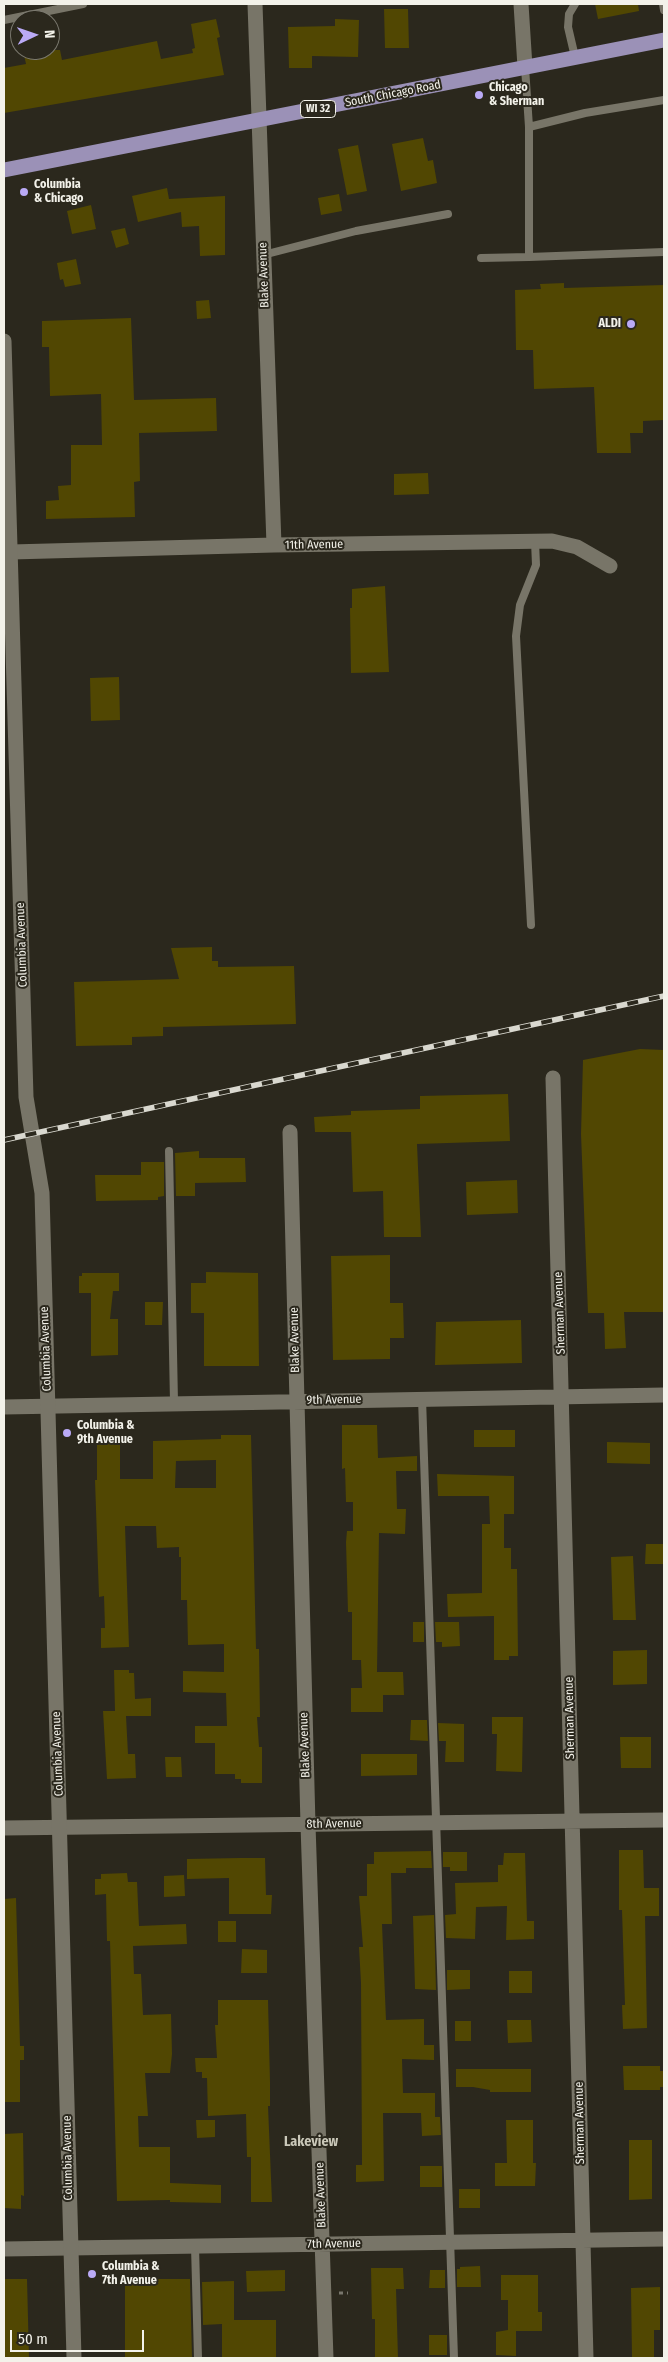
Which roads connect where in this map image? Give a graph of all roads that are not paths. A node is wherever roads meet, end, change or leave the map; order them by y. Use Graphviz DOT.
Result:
graph roads {
  1 [pos="83,4"];
  2 [pos="255,4"];
  3 [pos="521,4"];
  4 [pos="575,4"];
  5 [pos="663,4"];
  6 [pos="664,10"];
  7 [pos="4,20"];
  8 [pos="664,40"];
  9 [pos="575,57"];
  10 [pos="525,67"];
  11 [pos="664,100"];
  12 [pos="258,121"];
  13 [pos="529,126"];
  14 [pos="4,170"];
  15 [pos="448,214"];
  16 [pos="664,252"];
  17 [pos="263,255"];
  18 [pos="529,257"];
  19 [pos="481,258"];
  20 [pos="4,341"];
  21 [pos="6,459"];
  22 [pos="535,542"];
  23 [pos="274,545"];
  24 [pos="12,552"];
  25 [pos="610,566"];
  26 [pos="532,925"];
  27 [pos="553,1078"];
  28 [pos="290,1132"];
  29 [pos="168,1151"];
  30 [pos="664,1395"];
  31 [pos="562,1397"];
  32 [pos="422,1398"];
  33 [pos="296,1400"];
  34 [pos="174,1402"];
  35 [pos="48,1406"];
  36 [pos="4,1407"];
  37 [pos="664,1820"];
  38 [pos="572,1821"];
  39 [pos="437,1823"];
  40 [pos="308,1825"];
  41 [pos="60,1827"];
  42 [pos="4,1828"];
  43 [pos="664,2239"];
  44 [pos="583,2240"];
  45 [pos="450,2242"];
  46 [pos="323,2244"];
  47 [pos="195,2246"];
  48 [pos="70,2248"];
  49 [pos="4,2249"];
  50 [pos="74,2358"];
  51 [pos="198,2358"];
  52 [pos="326,2358"];
  53 [pos="454,2358"];
  54 [pos="586,2358"];
  1 -- 7 [label="lane"];
  2 -- 12 [label="street, Blake Avenue"];
  3 -- 10 [label="street"];
  4 -- 9 [label="lane"];
  5 -- 6 [label="lane"];
  8 -- 9 [label="main road, South Chicago Road / WI 32"];
  9 -- 10 [label="main road, South Chicago Road / WI 32"];
  10 -- 12 [label="main road, South Chicago Road / WI 32"];
  10 -- 13 [label="lane"];
  11 -- 13 [label="lane"];
  12 -- 14 [label="main road, South Chicago Road / WI 32"];
  12 -- 17 [label="street, Blake Avenue"];
  13 -- 18 [label="lane"];
  15 -- 17 [label="lane"];
  16 -- 18 [label="lane"];
  17 -- 23 [label="street, Blake Avenue"];
  18 -- 19 [label="lane"];
  20 -- 21 [label="street, Columbia Avenue"];
  21 -- 24 [label="street, Columbia Avenue"];
  22 -- 23 [label="street, 11th Avenue"];
  22 -- 25 [label="street, 11th Avenue"];
  22 -- 26 [label="lane"];
  23 -- 24 [label="street, 11th Avenue"];
  24 -- 35 [label="street, Columbia Avenue"];
  27 -- 31 [label="street, Sherman Avenue"];
  28 -- 33 [label="street, Blake Avenue"];
  29 -- 34 [label="lane"];
  30 -- 31 [label="street, 9th Avenue"];
  31 -- 32 [label="street, 9th Avenue"];
  31 -- 38 [label="street, Sherman Avenue"];
  32 -- 33 [label="street, 9th Avenue"];
  32 -- 39 [label="lane"];
  33 -- 34 [label="street, 9th Avenue"];
  33 -- 40 [label="street, Blake Avenue"];
  34 -- 35 [label="street, 9th Avenue"];
  35 -- 36 [label="street, 9th Avenue"];
  35 -- 41 [label="street, Columbia Avenue"];
  37 -- 38 [label="street, 8th Avenue"];
  38 -- 39 [label="street, 8th Avenue"];
  38 -- 44 [label="street, Sherman Avenue"];
  39 -- 40 [label="street, 8th Avenue"];
  39 -- 45 [label="lane"];
  40 -- 41 [label="street, 8th Avenue"];
  40 -- 46 [label="street, Blake Avenue"];
  41 -- 42 [label="street, 8th Avenue"];
  41 -- 48 [label="street, Columbia Avenue"];
  43 -- 44 [label="street, 7th Avenue"];
  44 -- 45 [label="street, 7th Avenue"];
  44 -- 54 [label="street, Sherman Avenue"];
  45 -- 46 [label="street, 7th Avenue"];
  45 -- 53 [label="lane"];
  46 -- 47 [label="street, 7th Avenue"];
  46 -- 52 [label="street, Blake Avenue"];
  47 -- 48 [label="street, 7th Avenue"];
  47 -- 51 [label="lane"];
  48 -- 49 [label="street, 7th Avenue"];
  48 -- 50 [label="street, Columbia Avenue"];
}
